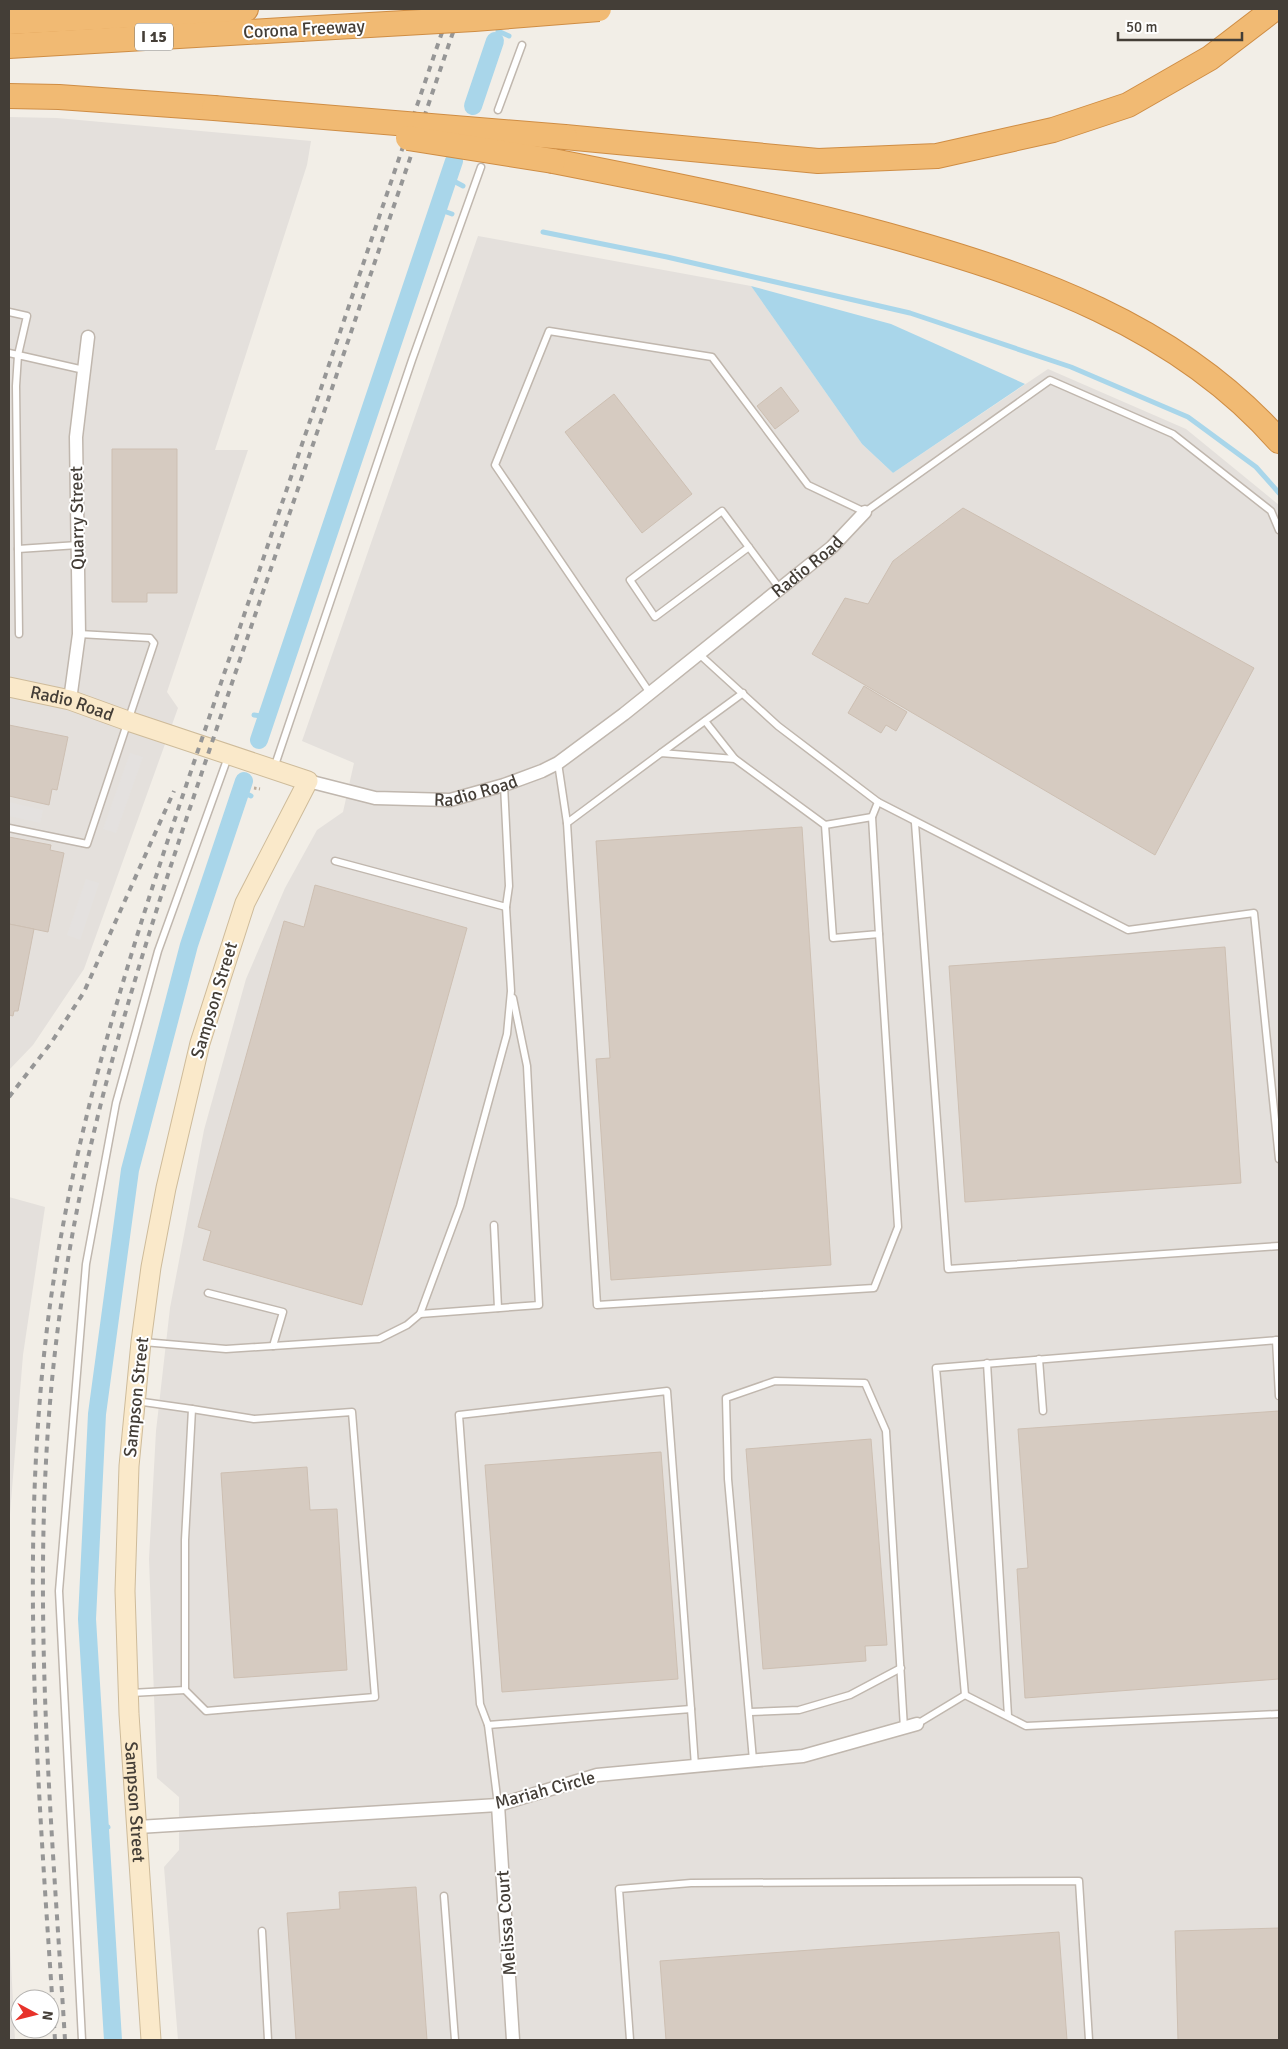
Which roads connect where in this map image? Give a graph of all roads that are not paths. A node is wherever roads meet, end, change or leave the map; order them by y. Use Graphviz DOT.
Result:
graph roads {
  1 [pos="246,9"];
  2 [pos="599,9"];
  3 [pos="1274,9"];
  4 [pos="9,22"];
  5 [pos="522,44"];
  6 [pos="9,46"];
  7 [pos="9,96"];
  8 [pos="214,108"];
  9 [pos="498,110"];
  10 [pos="481,166"];
  11 [pos="9,312"];
  12 [pos="88,337"];
  13 [pos="9,353"];
  14 [pos="18,355"];
  15 [pos="84,370"];
  16 [pos="1279,441"];
  17 [pos="865,512"];
  18 [pos="1279,530"];
  19 [pos="78,545"];
  20 [pos="749,547"];
  21 [pos="18,549"];
  22 [pos="780,589"];
  23 [pos="19,634"];
  24 [pos="79,634"];
  25 [pos="698,654"];
  26 [pos="9,687"];
  27 [pos="650,693"];
  28 [pos="743,693"];
  29 [pos="70,700"];
  30 [pos="128,721"];
  31 [pos="705,721"];
  32 [pos="661,753"];
  33 [pos="234,755"];
  34 [pos="735,759"];
  35 [pos="558,763"];
  36 [pos="269,767"];
  37 [pos="308,781"];
  38 [pos="504,785"];
  39 [pos="878,802"];
  40 [pos="872,817"];
  41 [pos="567,823"];
  42 [pos="915,823"];
  43 [pos="825,826"];
  44 [pos="9,828"];
  45 [pos="335,861"];
  46 [pos="506,907"];
  47 [pos="879,934"];
  48 [pos="511,992"];
  49 [pos="1279,1159"];
  50 [pos="494,1225"];
  51 [pos="1279,1246"];
  52 [pos="208,1292"];
  53 [pos="498,1308"];
  54 [pos="420,1314"];
  55 [pos="1278,1340"];
  56 [pos="141,1342"];
  57 [pos="274,1346"];
  58 [pos="1039,1359"];
  59 [pos="987,1363"];
  60 [pos="1279,1396"];
  61 [pos="135,1401"];
  62 [pos="192,1409"];
  63 [pos="1043,1412"];
  64 [pos="901,1668"];
  65 [pos="185,1690"];
  66 [pos="128,1693"];
  67 [pos="965,1695"];
  68 [pos="691,1709"];
  69 [pos="750,1712"];
  70 [pos="1279,1714"];
  71 [pos="1008,1716"];
  72 [pos="917,1724"];
  73 [pos="488,1725"];
  74 [pos="904,1728"];
  75 [pos="753,1760"];
  76 [pos="695,1766"];
  77 [pos="498,1805"];
  78 [pos="138,1827"];
  79 [pos="444,1896"];
  80 [pos="262,1931"];
  81 [pos="82,2040"];
  82 [pos="151,2040"];
  83 [pos="268,2040"];
  84 [pos="455,2040"];
  85 [pos="513,2040"];
  86 [pos="630,2040"];
  87 [pos="1089,2040"];
  1 -- 4 [label="highway"];
  2 -- 6 [label="highway, Corona Freeway / I 15, bridge"];
  3 -- 8 [label="highway, bridge"];
  5 -- 9 [label="lane"];
  7 -- 8 [label="highway"];
  8 -- 16 [label="highway, bridge"];
  10 -- 36 [label="lane"];
  11 -- 14 [label="lane"];
  12 -- 15 [label="street, Quarry Street"];
  13 -- 14 [label="lane"];
  14 -- 15 [label="lane"];
  14 -- 21 [label="lane"];
  15 -- 19 [label="street, Quarry Street"];
  17 -- 18 [label="lane"];
  17 -- 22 [label="street, Radio Road"];
  17 -- 27 [label="lane"];
  19 -- 21 [label="lane"];
  19 -- 24 [label="street, Quarry Street"];
  20 -- 20 [label="lane"];
  20 -- 22 [label="lane"];
  21 -- 23 [label="lane"];
  22 -- 25 [label="street, Radio Road"];
  24 -- 29 [label="street, Quarry Street"];
  24 -- 30 [label="lane"];
  25 -- 27 [label="street, Radio Road"];
  25 -- 28 [label="lane"];
  26 -- 29 [label="street, Radio Road"];
  27 -- 35 [label="street, Radio Road"];
  28 -- 31 [label="lane"];
  28 -- 39 [label="lane"];
  29 -- 30 [label="street, Radio Road"];
  30 -- 33 [label="street, Radio Road"];
  30 -- 44 [label="lane"];
  31 -- 32 [label="lane"];
  31 -- 34 [label="lane"];
  32 -- 34 [label="lane"];
  32 -- 41 [label="lane"];
  33 -- 36 [label="street, Radio Road"];
  33 -- 81 [label="lane"];
  34 -- 43 [label="lane"];
  35 -- 38 [label="street, Radio Road"];
  35 -- 41 [label="lane"];
  36 -- 37 [label="street, Radio Road"];
  37 -- 38 [label="street, Radio Road"];
  37 -- 56 [label="street, Sampson Street"];
  38 -- 46 [label="lane"];
  39 -- 40 [label="lane"];
  39 -- 42 [label="lane"];
  40 -- 43 [label="lane"];
  40 -- 47 [label="lane"];
  41 -- 47 [label="lane"];
  42 -- 49 [label="lane"];
  42 -- 51 [label="lane"];
  43 -- 47 [label="lane"];
  45 -- 46 [label="lane"];
  46 -- 48 [label="lane"];
  48 -- 53 [label="lane"];
  48 -- 54 [label="lane"];
  50 -- 53 [label="lane"];
  52 -- 57 [label="lane"];
  53 -- 54 [label="lane"];
  54 -- 57 [label="lane"];
  55 -- 58 [label="lane"];
  55 -- 60 [label="lane"];
  56 -- 57 [label="lane"];
  56 -- 61 [label="street, Sampson Street"];
  58 -- 59 [label="lane"];
  58 -- 63 [label="lane"];
  59 -- 67 [label="lane"];
  59 -- 71 [label="lane"];
  61 -- 62 [label="lane"];
  61 -- 66 [label="street, Sampson Street"];
  62 -- 65 [label="lane"];
  62 -- 65 [label="lane"];
  64 -- 69 [label="lane"];
  64 -- 69 [label="lane"];
  64 -- 74 [label="lane"];
  65 -- 66 [label="lane"];
  66 -- 78 [label="street, Sampson Street"];
  67 -- 71 [label="lane"];
  67 -- 72 [label="lane"];
  68 -- 73 [label="lane"];
  68 -- 73 [label="lane"];
  68 -- 76 [label="lane"];
  69 -- 75 [label="lane"];
  70 -- 71 [label="lane"];
  72 -- 74 [label="street, Mariah Circle"];
  73 -- 77 [label="lane"];
  74 -- 75 [label="street, Mariah Circle"];
  75 -- 76 [label="street, Mariah Circle"];
  76 -- 77 [label="street, Mariah Circle"];
  77 -- 78 [label="street, Mariah Circle"];
  77 -- 85 [label="street, Melissa Court"];
  78 -- 82 [label="street, Sampson Street"];
  79 -- 84 [label="lane"];
  80 -- 83 [label="lane"];
  86 -- 87 [label="lane"];
}
